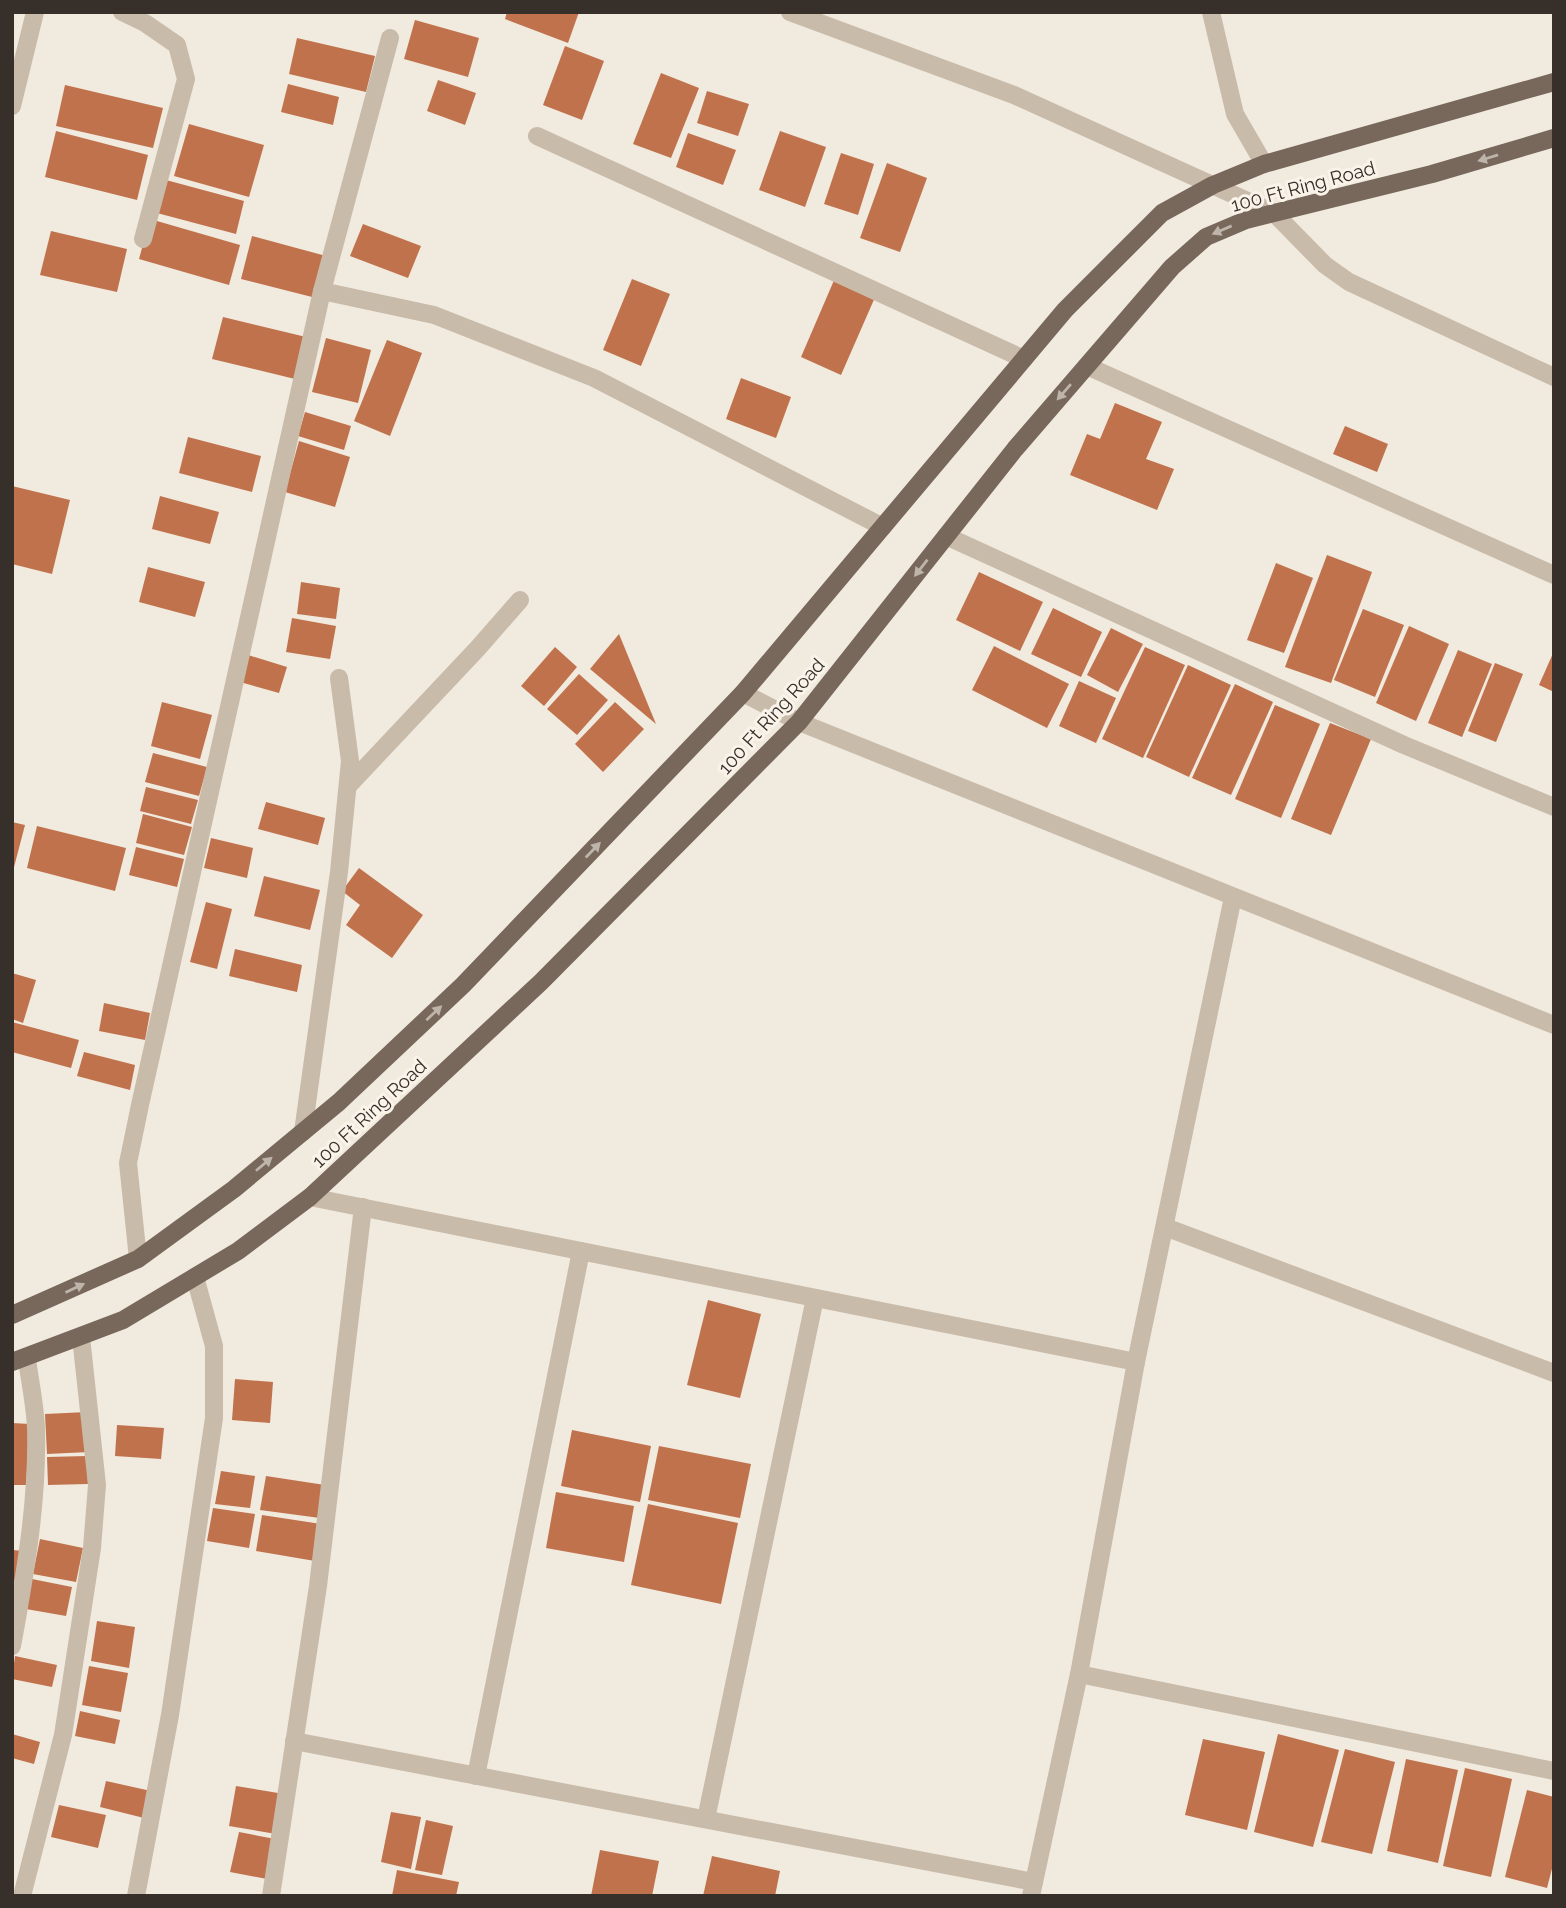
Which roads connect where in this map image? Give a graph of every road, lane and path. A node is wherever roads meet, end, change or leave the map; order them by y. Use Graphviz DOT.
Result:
graph roads {
  1 [pos="35,12"];
  2 [pos="122,12"];
  3 [pos="790,12"];
  4 [pos="1211,12"];
  5 [pos="390,38"];
  6 [pos="16,71"];
  7 [pos="1554,82"];
  8 [pos="12,106"];
  9 [pos="537,136"];
  10 [pos="1554,138"];
  11 [pos="1264,164"];
  12 [pos="1213,185"];
  13 [pos="1274,213"];
  14 [pos="143,239"];
  15 [pos="322,290"];
  16 [pos="1024,359"];
  17 [pos="1087,366"];
  18 [pos="1554,377"];
  19 [pos="883,527"];
  20 [pos="946,536"];
  21 [pos="1554,575"];
  22 [pos="520,600"];
  23 [pos="339,678"];
  24 [pos="743,692"];
  25 [pos="799,722"];
  26 [pos="348,786"];
  27 [pos="1554,807"];
  28 [pos="1233,897"];
  29 [pos="1554,1025"];
  30 [pos="303,1132"];
  31 [pos="310,1196"];
  32 [pos="363,1207"];
  33 [pos="1165,1227"];
  34 [pos="581,1251"];
  35 [pos="138,1259"];
  36 [pos="195,1277"];
  37 [pos="815,1298"];
  38 [pos="12,1315"];
  39 [pos="81,1337"];
  40 [pos="19,1361"];
  41 [pos="1136,1362"];
  42 [pos="1554,1373"];
  43 [pos="12,1646"];
  44 [pos="1079,1674"];
  45 [pos="294,1741"];
  46 [pos="1554,1771"];
  47 [pos="476,1776"];
  48 [pos="706,1819"];
  49 [pos="1032,1889"];
  50 [pos="22,1896"];
  51 [pos="136,1896"];
  52 [pos="271,1896"];
  1 -- 6 [label="street"];
  2 -- 14 [label="street"];
  3 -- 12 [label="street"];
  4 -- 11 [label="street"];
  5 -- 15 [label="street"];
  6 -- 8 [label="street"];
  7 -- 11 [label="main road, 100 Ft Ring Road"];
  9 -- 16 [label="street"];
  10 -- 13 [label="main road, 100 Ft Ring Road, one-way"];
  11 -- 12 [label="main road, 100 Ft Ring Road"];
  12 -- 13 [label="street"];
  12 -- 16 [label="main road, 100 Ft Ring Road"];
  13 -- 17 [label="main road, 100 Ft Ring Road, one-way"];
  13 -- 18 [label="street"];
  15 -- 19 [label="street"];
  15 -- 35 [label="street"];
  16 -- 19 [label="main road, 100 Ft Ring Road"];
  17 -- 20 [label="main road, 100 Ft Ring Road, one-way"];
  17 -- 21 [label="street"];
  19 -- 24 [label="main road, 100 Ft Ring Road"];
  20 -- 25 [label="main road, 100 Ft Ring Road, one-way"];
  20 -- 27 [label="street"];
  22 -- 26 [label="street"];
  23 -- 26 [label="street"];
  24 -- 25 [label="street"];
  30 -- 24 [label="main road, 100 Ft Ring Road, one-way"];
  25 -- 28 [label="street"];
  25 -- 31 [label="main road, 100 Ft Ring Road"];
  26 -- 30 [label="street"];
  28 -- 29 [label="street"];
  28 -- 33 [label="street"];
  35 -- 30 [label="main road, 100 Ft Ring Road, one-way"];
  31 -- 32 [label="street"];
  31 -- 36 [label="main road, 100 Ft Ring Road"];
  32 -- 34 [label="street"];
  32 -- 45 [label="street"];
  33 -- 41 [label="street"];
  33 -- 42 [label="street"];
  34 -- 37 [label="street"];
  34 -- 47 [label="street"];
  38 -- 35 [label="main road, 100 Ft Ring Road, one-way"];
  36 -- 39 [label="main road, 100 Ft Ring Road"];
  36 -- 51 [label="street"];
  37 -- 41 [label="street"];
  37 -- 48 [label="street"];
  39 -- 40 [label="main road, 100 Ft Ring Road"];
  39 -- 50 [label="street"];
  40 -- 43 [label="street"];
  41 -- 44 [label="street"];
  44 -- 46 [label="street"];
  44 -- 49 [label="street"];
  45 -- 47 [label="street"];
  45 -- 52 [label="street"];
  47 -- 48 [label="street"];
  48 -- 49 [label="street"];
}
